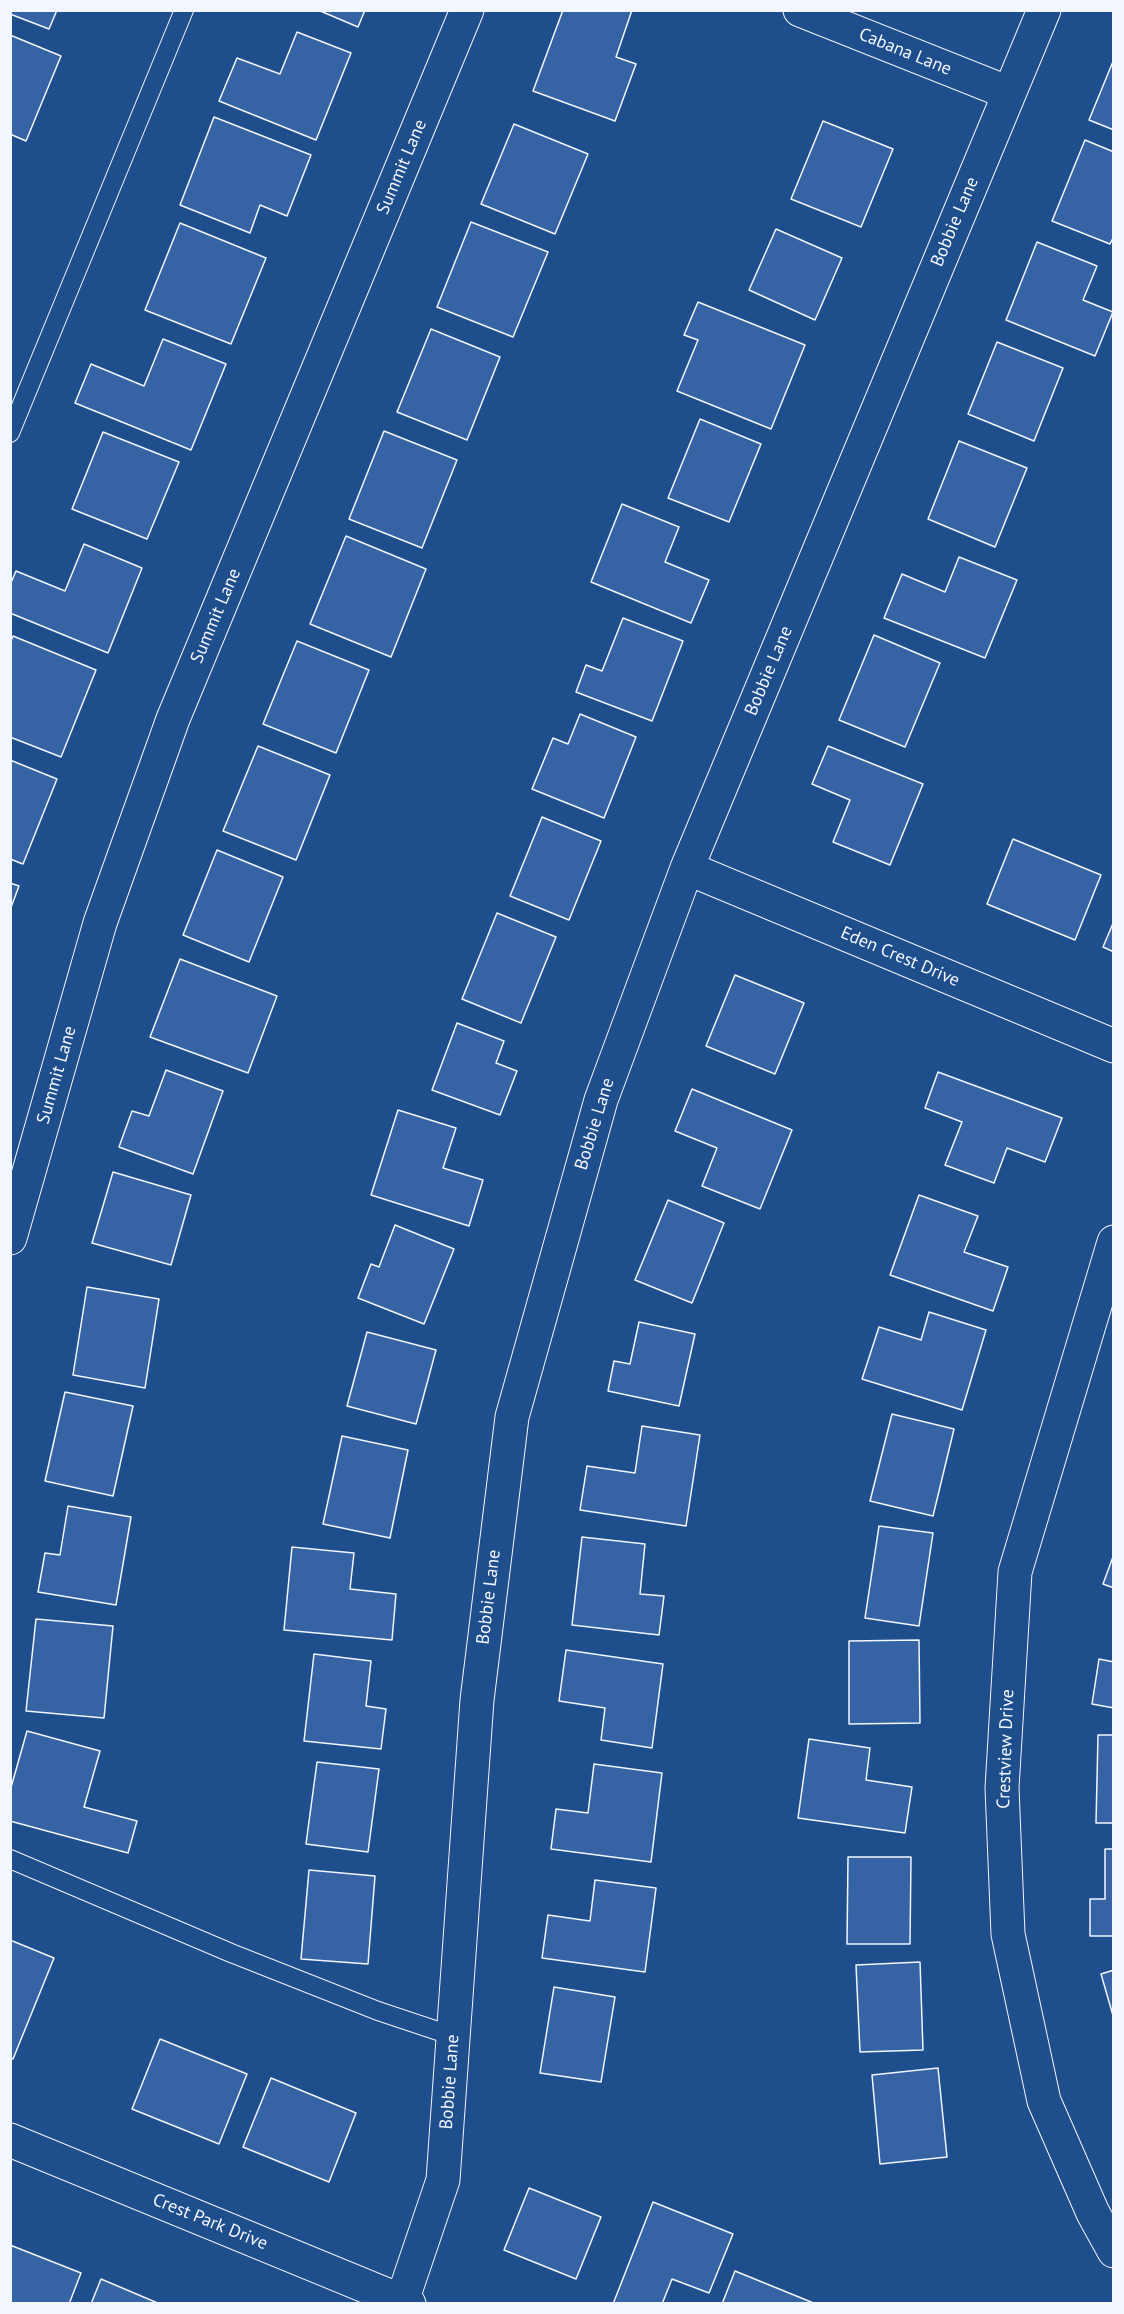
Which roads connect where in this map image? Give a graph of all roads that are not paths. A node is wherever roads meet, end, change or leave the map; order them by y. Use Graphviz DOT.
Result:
graph roads {
  1 [pos="184,10"];
  2 [pos="467,10"];
  3 [pos="800,10"];
  4 [pos="1044,10"];
  5 [pos="1009,93"];
  6 [pos="10,433"];
  7 [pos="687,868"];
  8 [pos="1113,1046"];
  9 [pos="10,1238"];
  10 [pos="1113,1242"];
  11 [pos="10,1859"];
  12 [pos="453,2036"];
  13 [pos="10,2140"];
  14 [pos="1113,2251"];
  15 [pos="404,2303"];
  1 -- 6 [label="lane"];
  2 -- 9 [label="street, Summit Lane"];
  3 -- 5 [label="street, Cabana Lane"];
  4 -- 5 [label="street, Bobbie Lane"];
  5 -- 7 [label="street, Bobbie Lane"];
  7 -- 8 [label="street, Eden Crest Drive"];
  7 -- 12 [label="street, Bobbie Lane"];
  10 -- 14 [label="street, Crestview Drive"];
  11 -- 12 [label="lane"];
  12 -- 15 [label="street, Bobbie Lane"];
  13 -- 15 [label="street, Crest Park Drive"];
}
